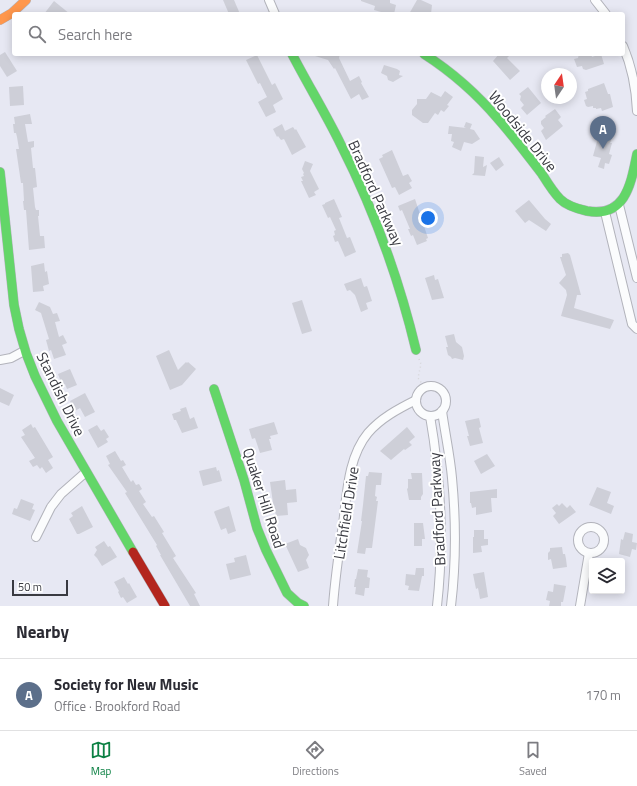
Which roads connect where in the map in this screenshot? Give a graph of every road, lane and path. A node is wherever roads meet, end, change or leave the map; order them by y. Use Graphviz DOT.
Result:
graph roads {
  1 [pos="26,0"];
  2 [pos="269,0"];
  3 [pos="595,0"];
  4 [pos="13,12"];
  5 [pos="274,12"];
  6 [pos="604,12"];
  7 [pos="12,13"];
  8 [pos="0,20"];
  9 [pos="625,52"];
  10 [pos="293,56"];
  11 [pos="427,56"];
  12 [pos="637,111"];
  13 [pos="637,154"];
  14 [pos="0,172"];
  15 [pos="619,205"];
  16 [pos="605,212"];
  17 [pos="637,278"];
  18 [pos="637,329"];
  19 [pos="416,350"];
  20 [pos="24,351"];
  21 [pos="0,360"];
  22 [pos="425,388"];
  23 [pos="214,389"];
  24 [pos="416,400"];
  25 [pos="442,411"];
  26 [pos="430,416"];
  27 [pos="86,472"];
  28 [pos="36,537"];
  29 [pos="589,553"];
  30 [pos="165,606"];
  31 [pos="304,606"];
  32 [pos="333,606"];
  33 [pos="437,606"];
  34 [pos="451,606"];
  35 [pos="580,606"];
  1 -- 4 [label="street"];
  2 -- 5 [label="street"];
  3 -- 6 [label="street"];
  7 -- 8 [label="street"];
  9 -- 12 [label="street"];
  10 -- 19 [label="street, Bradford Parkway"];
  11 -- 16 [label="street, Woodside Drive"];
  13 -- 15 [label="street"];
  14 -- 20 [label="street, Standish Drive"];
  15 -- 16 [label="street"];
  15 -- 17 [label="street"];
  16 -- 18 [label="street"];
  19 -- 22 [label="path"];
  20 -- 21 [label="street"];
  20 -- 27 [label="street, Standish Drive"];
  22 -- 24 [label="street"];
  22 -- 25 [label="street, Bradford Parkway"];
  23 -- 31 [label="street, Quaker Hill Road"];
  24 -- 26 [label="street"];
  24 -- 32 [label="street, Litchfield Drive"];
  25 -- 26 [label="street"];
  25 -- 34 [label="street, Bradford Parkway"];
  26 -- 33 [label="street, Bradford Parkway"];
  27 -- 28 [label="street"];
  27 -- 30 [label="street, Standish Drive"];
  29 -- 35 [label="street"];
}
